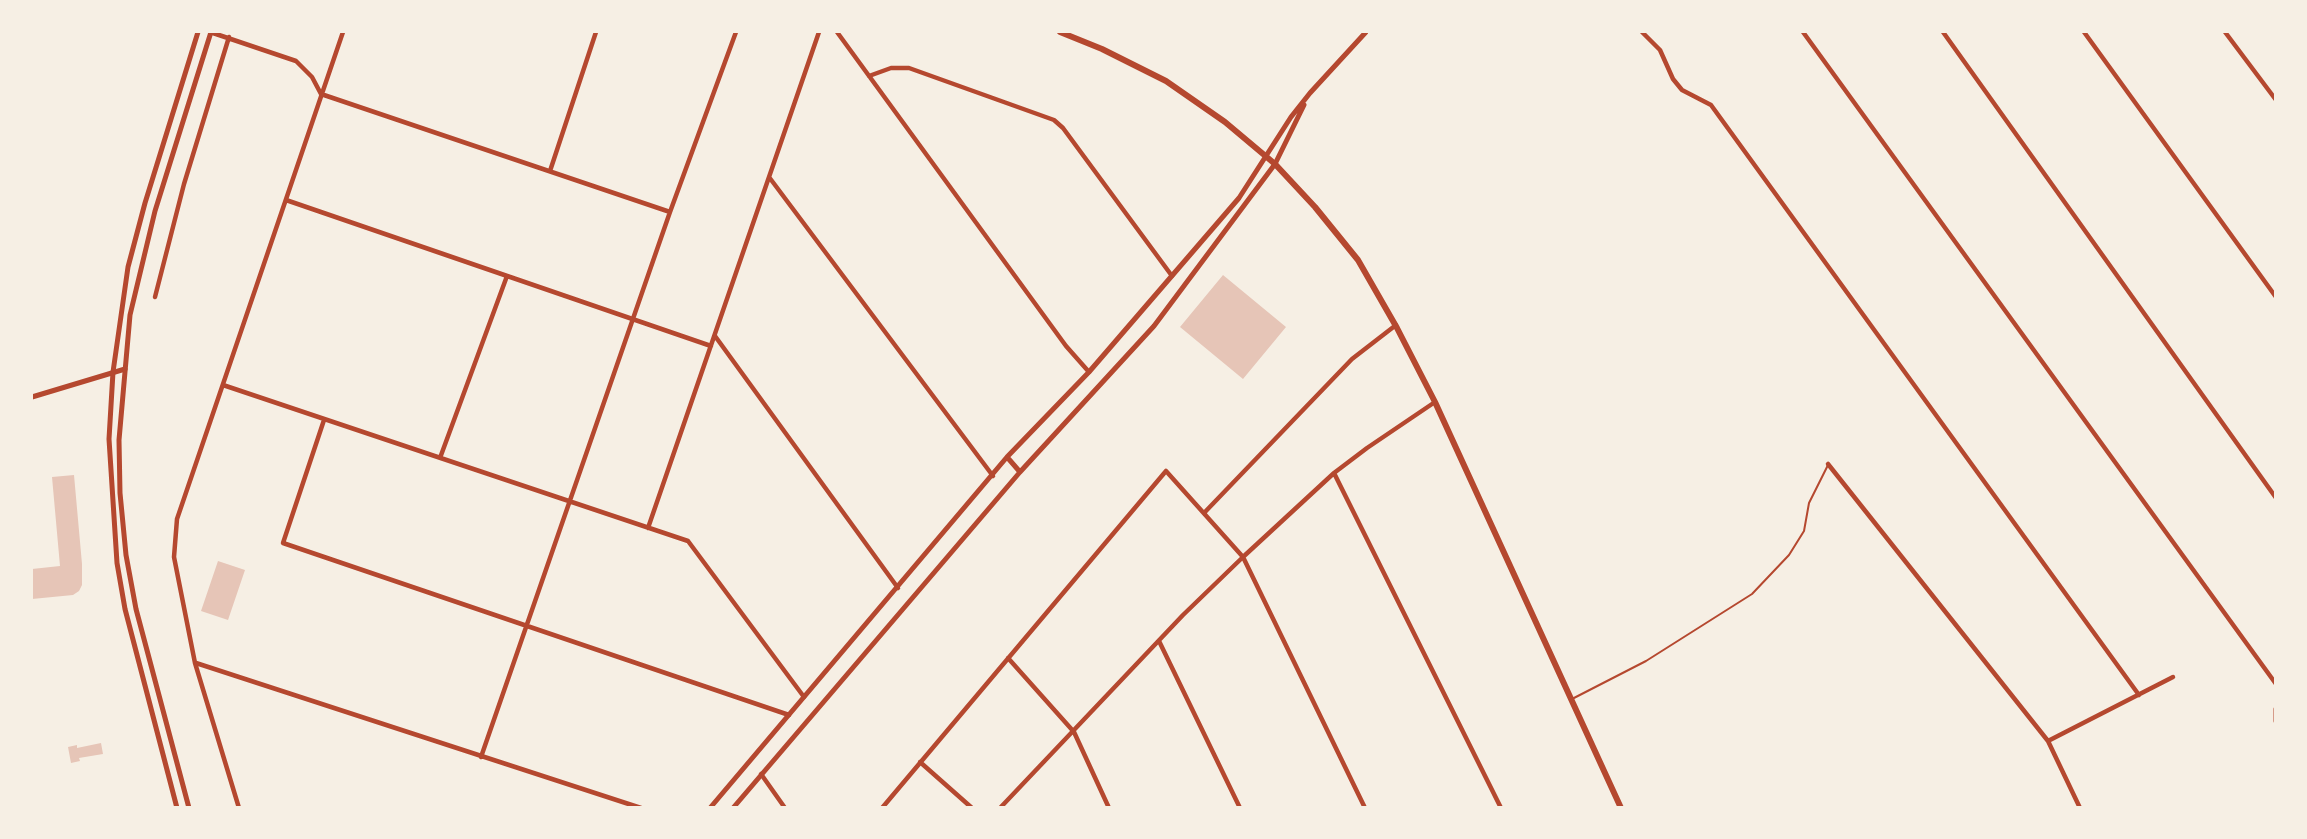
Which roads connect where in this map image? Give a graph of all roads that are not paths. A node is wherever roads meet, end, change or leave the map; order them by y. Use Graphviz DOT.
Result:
graph roads {
  1 [pos="198,32"];
  2 [pos="211,32"];
  3 [pos="342,32"];
  4 [pos="596,32"];
  5 [pos="736,32"];
  6 [pos="819,32"];
  7 [pos="837,32"];
  8 [pos="1060,32"];
  9 [pos="1366,32"];
  10 [pos="1642,32"];
  11 [pos="1802,32"];
  12 [pos="1943,32"];
  13 [pos="2084,32"];
  14 [pos="2225,32"];
  15 [pos="229,37"];
  16 [pos="869,76"];
  17 [pos="1310,93"];
  18 [pos="321,94"];
  19 [pos="2276,100"];
  20 [pos="1267,157"];
  21 [pos="1275,164"];
  22 [pos="550,172"];
  23 [pos="769,176"];
  24 [pos="286,200"];
  25 [pos="670,212"];
  26 [pos="1172,275"];
  27 [pos="507,276"];
  28 [pos="155,297"];
  29 [pos="2276,297"];
  30 [pos="633,319"];
  31 [pos="1396,325"];
  32 [pos="714,335"];
  33 [pos="711,346"];
  34 [pos="125,369"];
  35 [pos="113,372"];
  36 [pos="1089,372"];
  37 [pos="222,385"];
  38 [pos="32,397"];
  39 [pos="1435,402"];
  40 [pos="324,420"];
  41 [pos="1007,457"];
  42 [pos="440,458"];
  43 [pos="1828,464"];
  44 [pos="1020,472"];
  45 [pos="1334,473"];
  46 [pos="993,475"];
  47 [pos="2276,498"];
  48 [pos="569,502"];
  49 [pos="1204,513"];
  50 [pos="648,528"];
  51 [pos="1243,557"];
  52 [pos="898,588"];
  53 [pos="526,626"];
  54 [pos="1159,641"];
  55 [pos="1008,658"];
  56 [pos="195,663"];
  57 [pos="2173,677"];
  58 [pos="2276,684"];
  59 [pos="2139,695"];
  60 [pos="804,697"];
  61 [pos="1571,699"];
  62 [pos="2276,709"];
  63 [pos="789,715"];
  64 [pos="2276,721"];
  65 [pos="1074,732"];
  66 [pos="2048,741"];
  67 [pos="481,757"];
  68 [pos="920,762"];
  69 [pos="761,774"];
  70 [pos="176,807"];
  71 [pos="188,807"];
  72 [pos="239,807"];
  73 [pos="641,807"];
  74 [pos="710,807"];
  75 [pos="733,807"];
  76 [pos="785,807"];
  77 [pos="882,807"];
  78 [pos="972,807"];
  79 [pos="1000,807"];
  80 [pos="1109,807"];
  81 [pos="1240,807"];
  82 [pos="1365,807"];
  83 [pos="1500,807"];
  84 [pos="1621,807"];
  85 [pos="2080,807"];
  1 -- 35 [label="main road"];
  2 -- 15 [label="street"];
  2 -- 34 [label="main road"];
  3 -- 18 [label="street"];
  4 -- 22 [label="street"];
  5 -- 25 [label="street"];
  6 -- 23 [label="street"];
  7 -- 16 [label="street"];
  8 -- 20 [label="main road"];
  9 -- 17 [label="main road"];
  10 -- 59 [label="street"];
  11 -- 58 [label="street"];
  12 -- 47 [label="street"];
  13 -- 29 [label="street"];
  14 -- 19 [label="street"];
  15 -- 18 [label="street"];
  15 -- 28 [label="street"];
  16 -- 26 [label="street"];
  16 -- 36 [label="street"];
  17 -- 20 [label="main road"];
  17 -- 21 [label="main road"];
  18 -- 22 [label="street"];
  18 -- 24 [label="street"];
  20 -- 21 [label="main road"];
  20 -- 26 [label="main road"];
  21 -- 31 [label="main road"];
  21 -- 44 [label="main road"];
  22 -- 25 [label="street"];
  23 -- 32 [label="street"];
  23 -- 46 [label="street"];
  24 -- 27 [label="street"];
  24 -- 37 [label="street"];
  25 -- 30 [label="street"];
  26 -- 36 [label="main road"];
  27 -- 30 [label="street"];
  27 -- 42 [label="street"];
  30 -- 33 [label="street"];
  30 -- 48 [label="street"];
  31 -- 39 [label="main road"];
  31 -- 49 [label="street"];
  32 -- 33 [label="street"];
  32 -- 52 [label="street"];
  33 -- 50 [label="street"];
  34 -- 35 [label="main road"];
  34 -- 71 [label="main road"];
  35 -- 38 [label="main road"];
  35 -- 70 [label="main road"];
  36 -- 41 [label="main road"];
  37 -- 40 [label="street"];
  37 -- 56 [label="street"];
  39 -- 45 [label="street"];
  39 -- 61 [label="main road"];
  40 -- 42 [label="street"];
  40 -- 53 [label="street"];
  41 -- 44 [label="main road"];
  41 -- 46 [label="main road"];
  42 -- 48 [label="street"];
  43 -- 61 [label="lane"];
  43 -- 66 [label="street"];
  44 -- 69 [label="main road"];
  45 -- 51 [label="street"];
  45 -- 83 [label="street"];
  46 -- 52 [label="main road"];
  48 -- 50 [label="street"];
  48 -- 53 [label="street"];
  49 -- 51 [label="street"];
  49 -- 55 [label="street"];
  50 -- 60 [label="street"];
  51 -- 54 [label="street"];
  51 -- 82 [label="street"];
  52 -- 60 [label="main road"];
  53 -- 63 [label="street"];
  53 -- 67 [label="street"];
  54 -- 65 [label="street"];
  54 -- 81 [label="street"];
  55 -- 65 [label="street"];
  55 -- 68 [label="street"];
  56 -- 67 [label="street"];
  56 -- 72 [label="street"];
  57 -- 59 [label="street"];
  59 -- 66 [label="street"];
  60 -- 63 [label="main road"];
  61 -- 84 [label="main road"];
  62 -- 64 [label="main road"];
  63 -- 74 [label="main road"];
  65 -- 79 [label="street"];
  65 -- 80 [label="street"];
  66 -- 85 [label="street"];
  67 -- 73 [label="street"];
  68 -- 77 [label="street"];
  68 -- 78 [label="street"];
  69 -- 75 [label="main road"];
  69 -- 76 [label="street"];
  70 -- 71 [label="street"];
}
